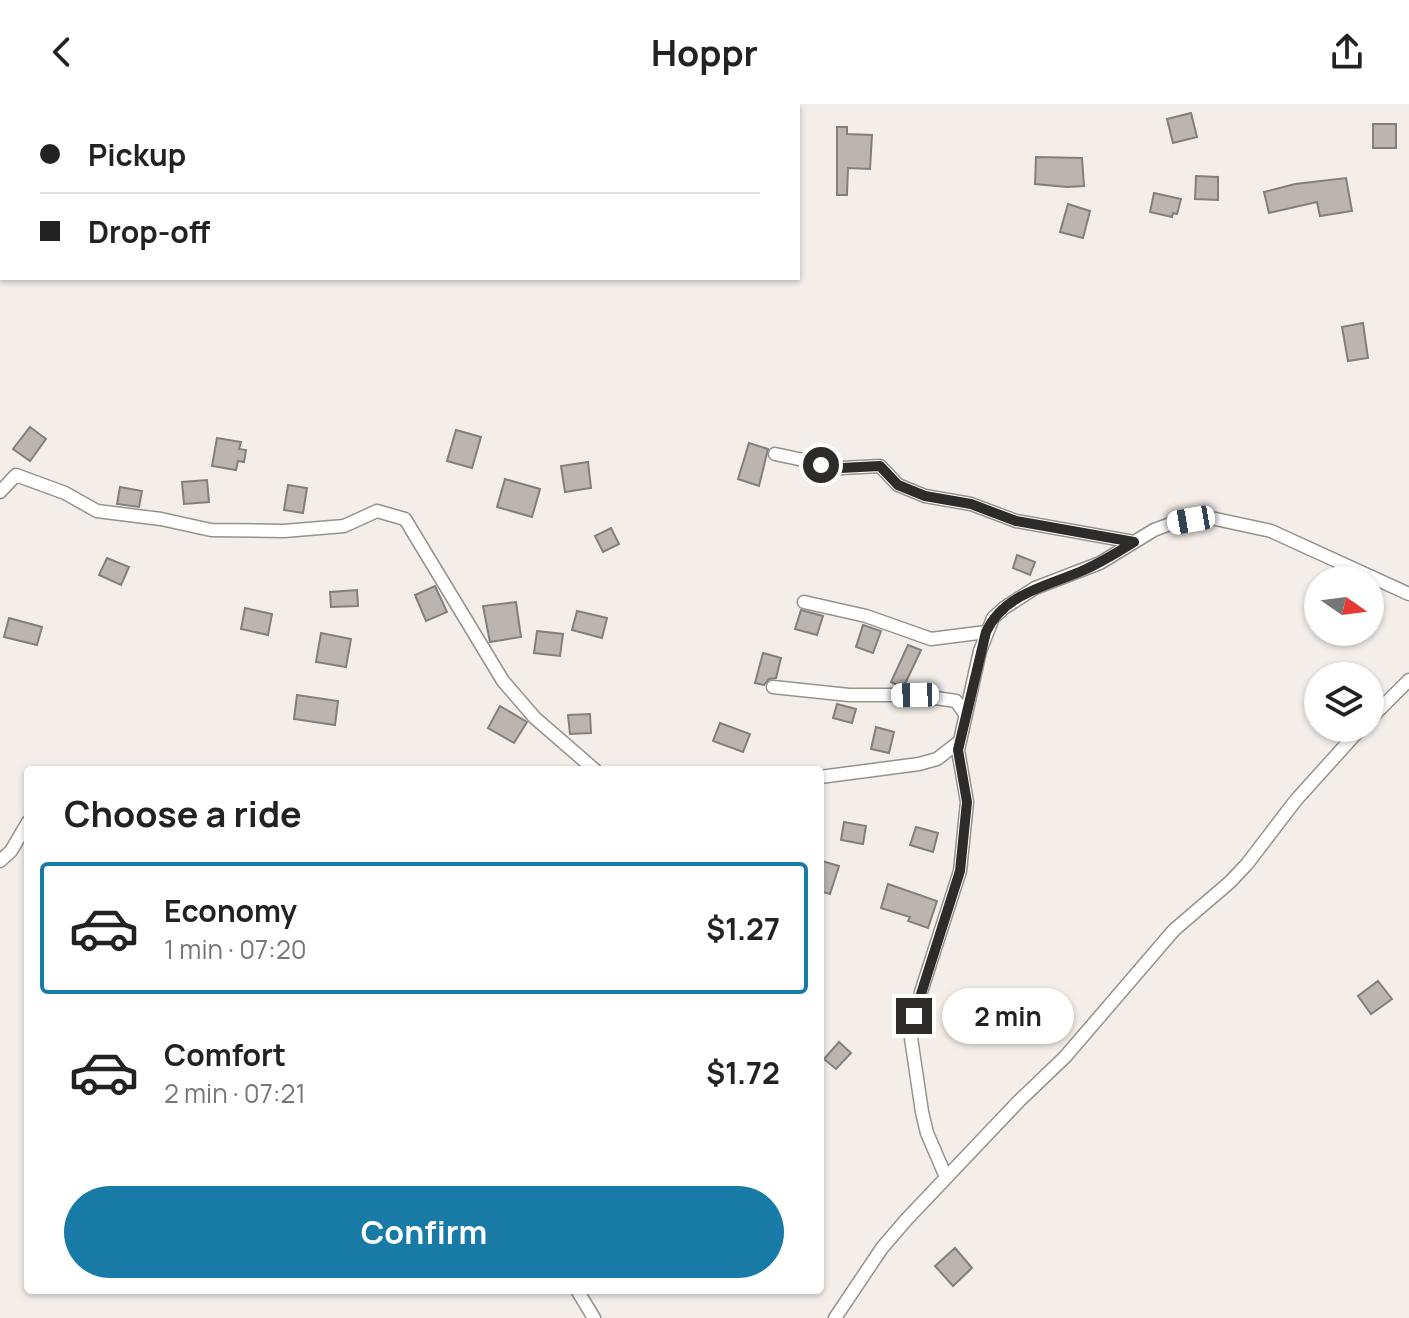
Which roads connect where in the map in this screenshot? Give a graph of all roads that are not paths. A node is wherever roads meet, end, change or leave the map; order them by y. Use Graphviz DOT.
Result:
graph roads {
  1 [pos="775,454"];
  2 [pos="0,492"];
  3 [pos="1134,542"];
  4 [pos="1409,594"];
  5 [pos="804,602"];
  6 [pos="986,632"];
  7 [pos="1409,680"];
  8 [pos="773,687"];
  9 [pos="1384,705"];
  10 [pos="965,714"];
  11 [pos="959,742"];
  12 [pos="1348,742"];
  13 [pos="590,766"];
  14 [pos="824,776"];
  15 [pos="24,829"];
  16 [pos="0,861"];
  17 [pos="946,1177"];
  18 [pos="579,1294"];
  19 [pos="594,1318"];
  20 [pos="835,1318"];
  1 -- 3 [label="street"];
  2 -- 13 [label="street"];
  3 -- 4 [label="street"];
  3 -- 6 [label="street"];
  5 -- 6 [label="street"];
  6 -- 10 [label="street"];
  7 -- 9 [label="street"];
  8 -- 10 [label="street"];
  10 -- 11 [label="street"];
  11 -- 14 [label="street"];
  11 -- 17 [label="street"];
  12 -- 17 [label="street"];
  15 -- 16 [label="street"];
  17 -- 20 [label="street"];
  18 -- 19 [label="street"];
}
